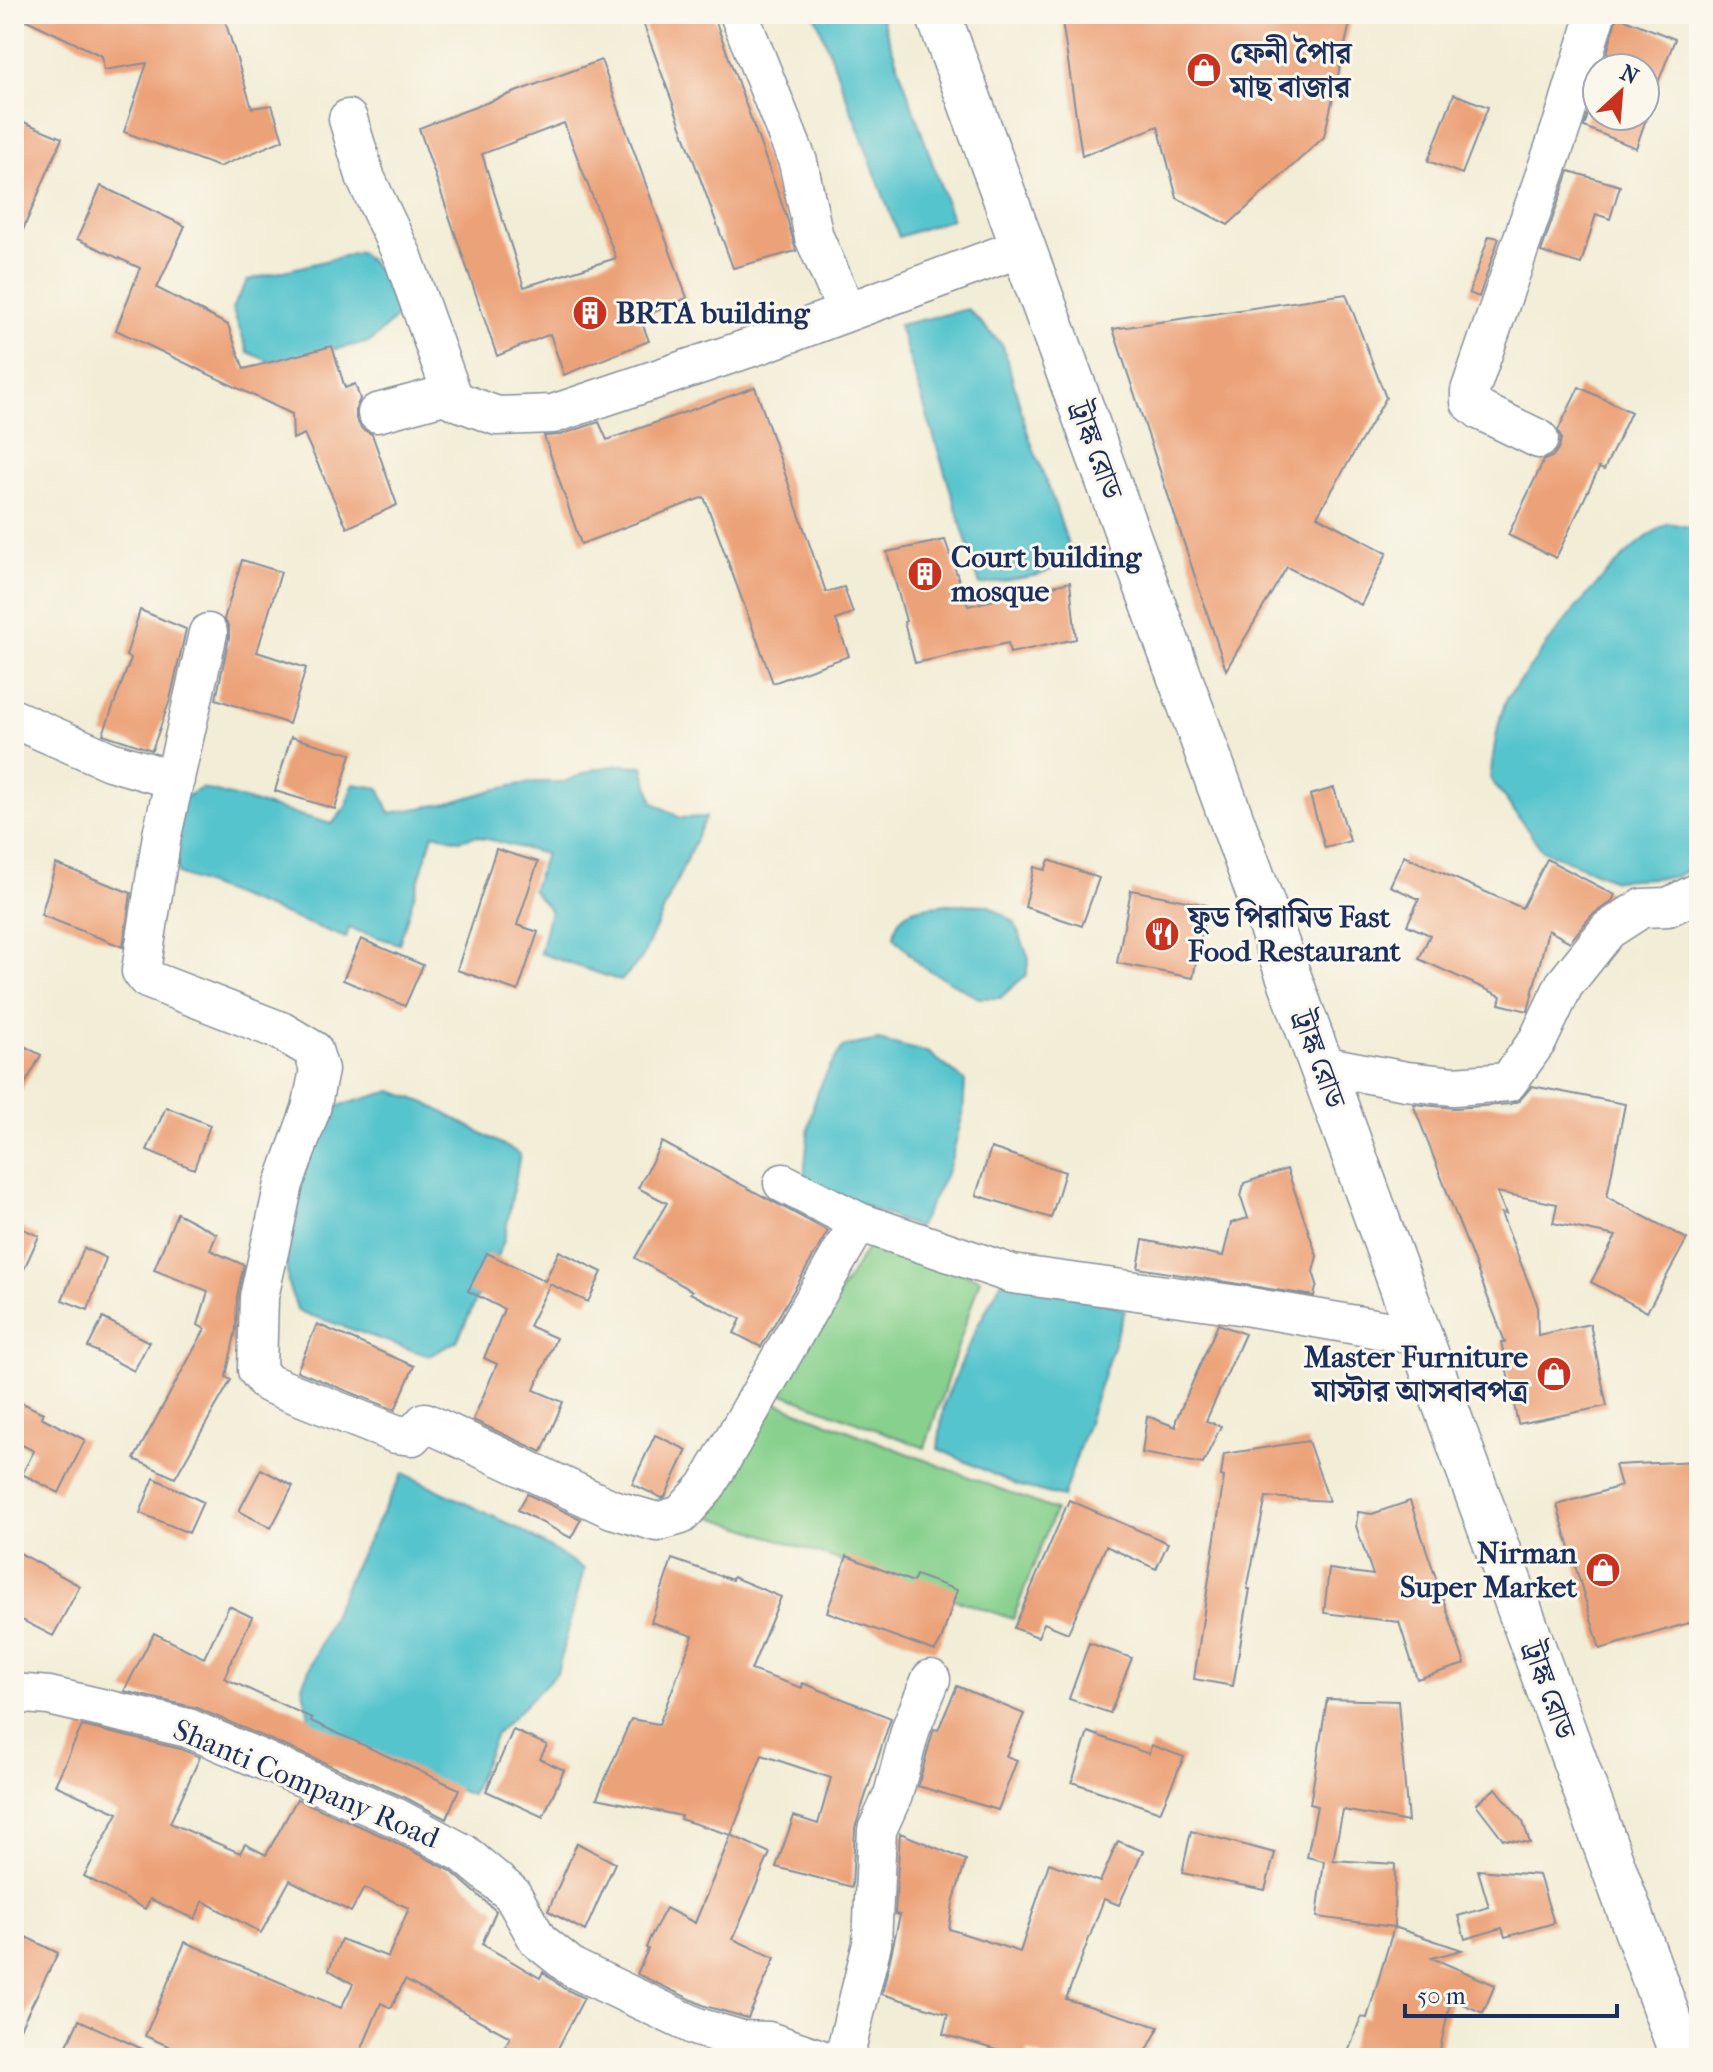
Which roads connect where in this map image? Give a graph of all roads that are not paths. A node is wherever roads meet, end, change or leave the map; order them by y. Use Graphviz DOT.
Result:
graph roads {
  1 [pos="739,14"];
  2 [pos="938,14"];
  3 [pos="1596,14"];
  4 [pos="348,119"];
  5 [pos="1023,247"];
  6 [pos="847,312"];
  7 [pos="452,393"];
  8 [pos="377,413"];
  9 [pos="1539,439"];
  10 [pos="208,633"];
  11 [pos="14,719"];
  12 [pos="175,780"];
  13 [pos="1699,892"];
  14 [pos="1321,1065"];
  15 [pos="783,1183"];
  16 [pos="859,1222"];
  17 [pos="1420,1336"];
  18 [pos="931,1679"];
  19 [pos="14,1693"];
  20 [pos="818,2058"];
  21 [pos="844,2058"];
  22 [pos="1683,2058"];
  1 -- 6 [label="street"];
  2 -- 5 [label="main road, ট্রাঙ্ক রোড"];
  3 -- 9 [label="street"];
  4 -- 7 [label="street"];
  5 -- 6 [label="street"];
  5 -- 14 [label="main road, ট্রাঙ্ক রোড"];
  6 -- 7 [label="street"];
  7 -- 8 [label="street"];
  10 -- 12 [label="street"];
  11 -- 12 [label="street"];
  12 -- 16 [label="street"];
  13 -- 14 [label="street"];
  14 -- 17 [label="main road, ট্রাঙ্ক রোড"];
  15 -- 16 [label="street"];
  16 -- 17 [label="street"];
  17 -- 22 [label="main road, ট্রাঙ্ক রোড"];
  18 -- 21 [label="street"];
  19 -- 20 [label="street, Shanti Company Road"];
}
